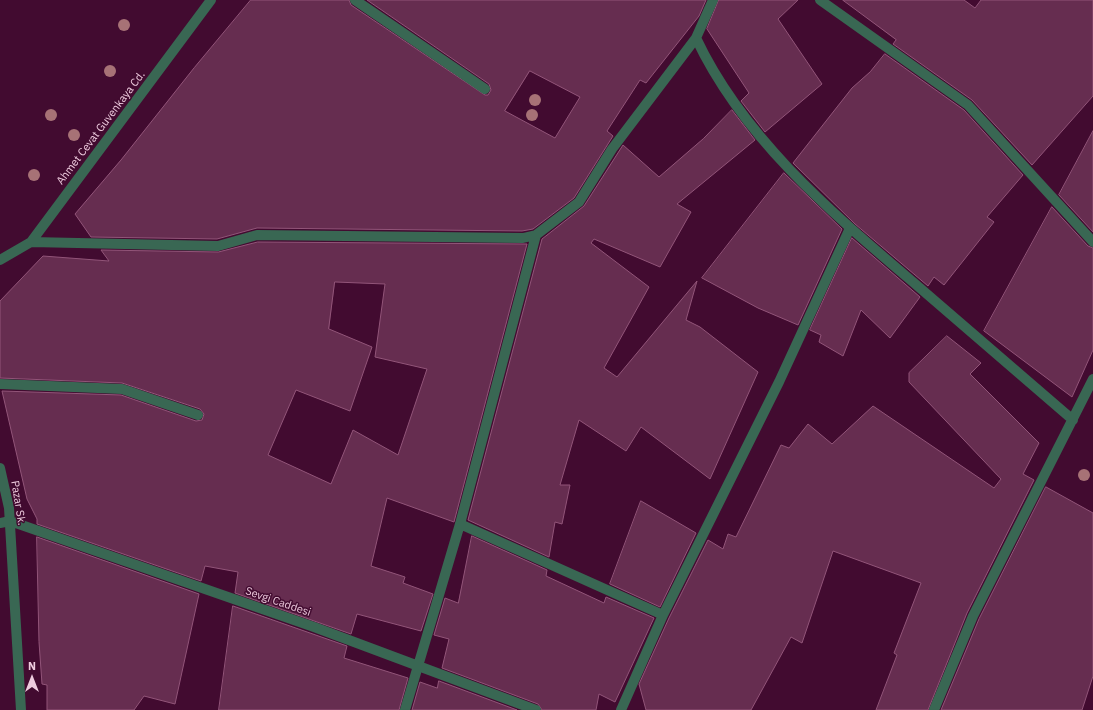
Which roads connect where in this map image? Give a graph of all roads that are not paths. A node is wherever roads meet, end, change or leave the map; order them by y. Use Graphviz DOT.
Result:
graph roads {
  1 [pos="212,0"];
  2 [pos="355,0"];
  3 [pos="713,0"];
  4 [pos="820,0"];
  5 [pos="696,38"];
  6 [pos="485,89"];
  7 [pos="850,228"];
  8 [pos="536,234"];
  9 [pos="31,242"];
  10 [pos="1093,242"];
  11 [pos="0,260"];
  12 [pos="1093,379"];
  13 [pos="0,384"];
  14 [pos="198,415"];
  15 [pos="1073,420"];
  16 [pos="0,468"];
  17 [pos="0,491"];
  18 [pos="5,522"];
  19 [pos="460,524"];
  20 [pos="663,615"];
  21 [pos="418,665"];
  22 [pos="15,710"];
  23 [pos="21,710"];
  24 [pos="405,710"];
  25 [pos="536,710"];
  26 [pos="621,710"];
  27 [pos="934,710"];
  1 -- 9 [label="street, Ahmet Cevat Guvenkaya Cd."];
  2 -- 6 [label="street"];
  3 -- 5 [label="street"];
  4 -- 10 [label="street"];
  5 -- 7 [label="street"];
  5 -- 8 [label="street"];
  7 -- 15 [label="street"];
  7 -- 20 [label="street"];
  8 -- 9 [label="street"];
  8 -- 19 [label="street"];
  9 -- 11 [label="street, Ahmet Cevat Guvenkaya Cd."];
  12 -- 15 [label="street"];
  13 -- 14 [label="street"];
  15 -- 27 [label="street"];
  16 -- 18 [label="street, Pazar Sk."];
  17 -- 18 [label="street"];
  18 -- 21 [label="street, Sevgi Caddesi"];
  18 -- 22 [label="street"];
  18 -- 23 [label="street, Pazar Sk."];
  19 -- 20 [label="street"];
  19 -- 21 [label="street"];
  20 -- 26 [label="street"];
  21 -- 24 [label="street"];
  21 -- 25 [label="street, Sevgi Caddesi"];
}
